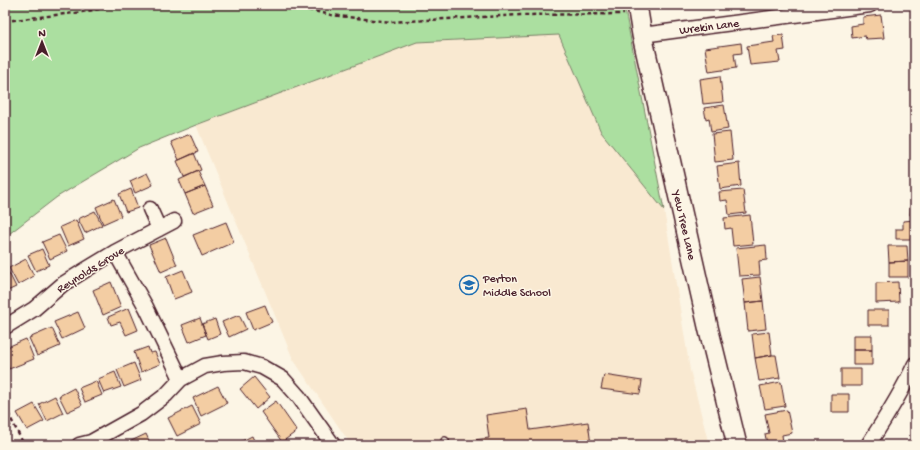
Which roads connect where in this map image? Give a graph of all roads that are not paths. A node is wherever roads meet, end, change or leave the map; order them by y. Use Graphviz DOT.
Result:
graph roads {
  1 [pos="870,5"];
  2 [pos="829,8"];
  3 [pos="638,9"];
  4 [pos="642,35"];
  5 [pos="150,209"];
  6 [pos="174,221"];
  7 [pos="159,228"];
  8 [pos="115,252"];
  9 [pos="5,327"];
  10 [pos="915,364"];
  11 [pos="181,379"];
  12 [pos="88,444"];
  13 [pos="333,445"];
  14 [pos="737,445"];
  15 [pos="868,445"];
  1 -- 2 [label="street, Wrekin Lane"];
  2 -- 4 [label="street, Wrekin Lane"];
  3 -- 4 [label="street, Yew Tree Lane"];
  4 -- 14 [label="street, Yew Tree Lane"];
  5 -- 7 [label="street"];
  6 -- 7 [label="street, Reynolds Grove"];
  7 -- 8 [label="street, Reynolds Grove"];
  8 -- 9 [label="street, Reynolds Grove"];
  8 -- 11 [label="street"];
  10 -- 15 [label="street"];
  11 -- 12 [label="street"];
  11 -- 13 [label="street"];
}
